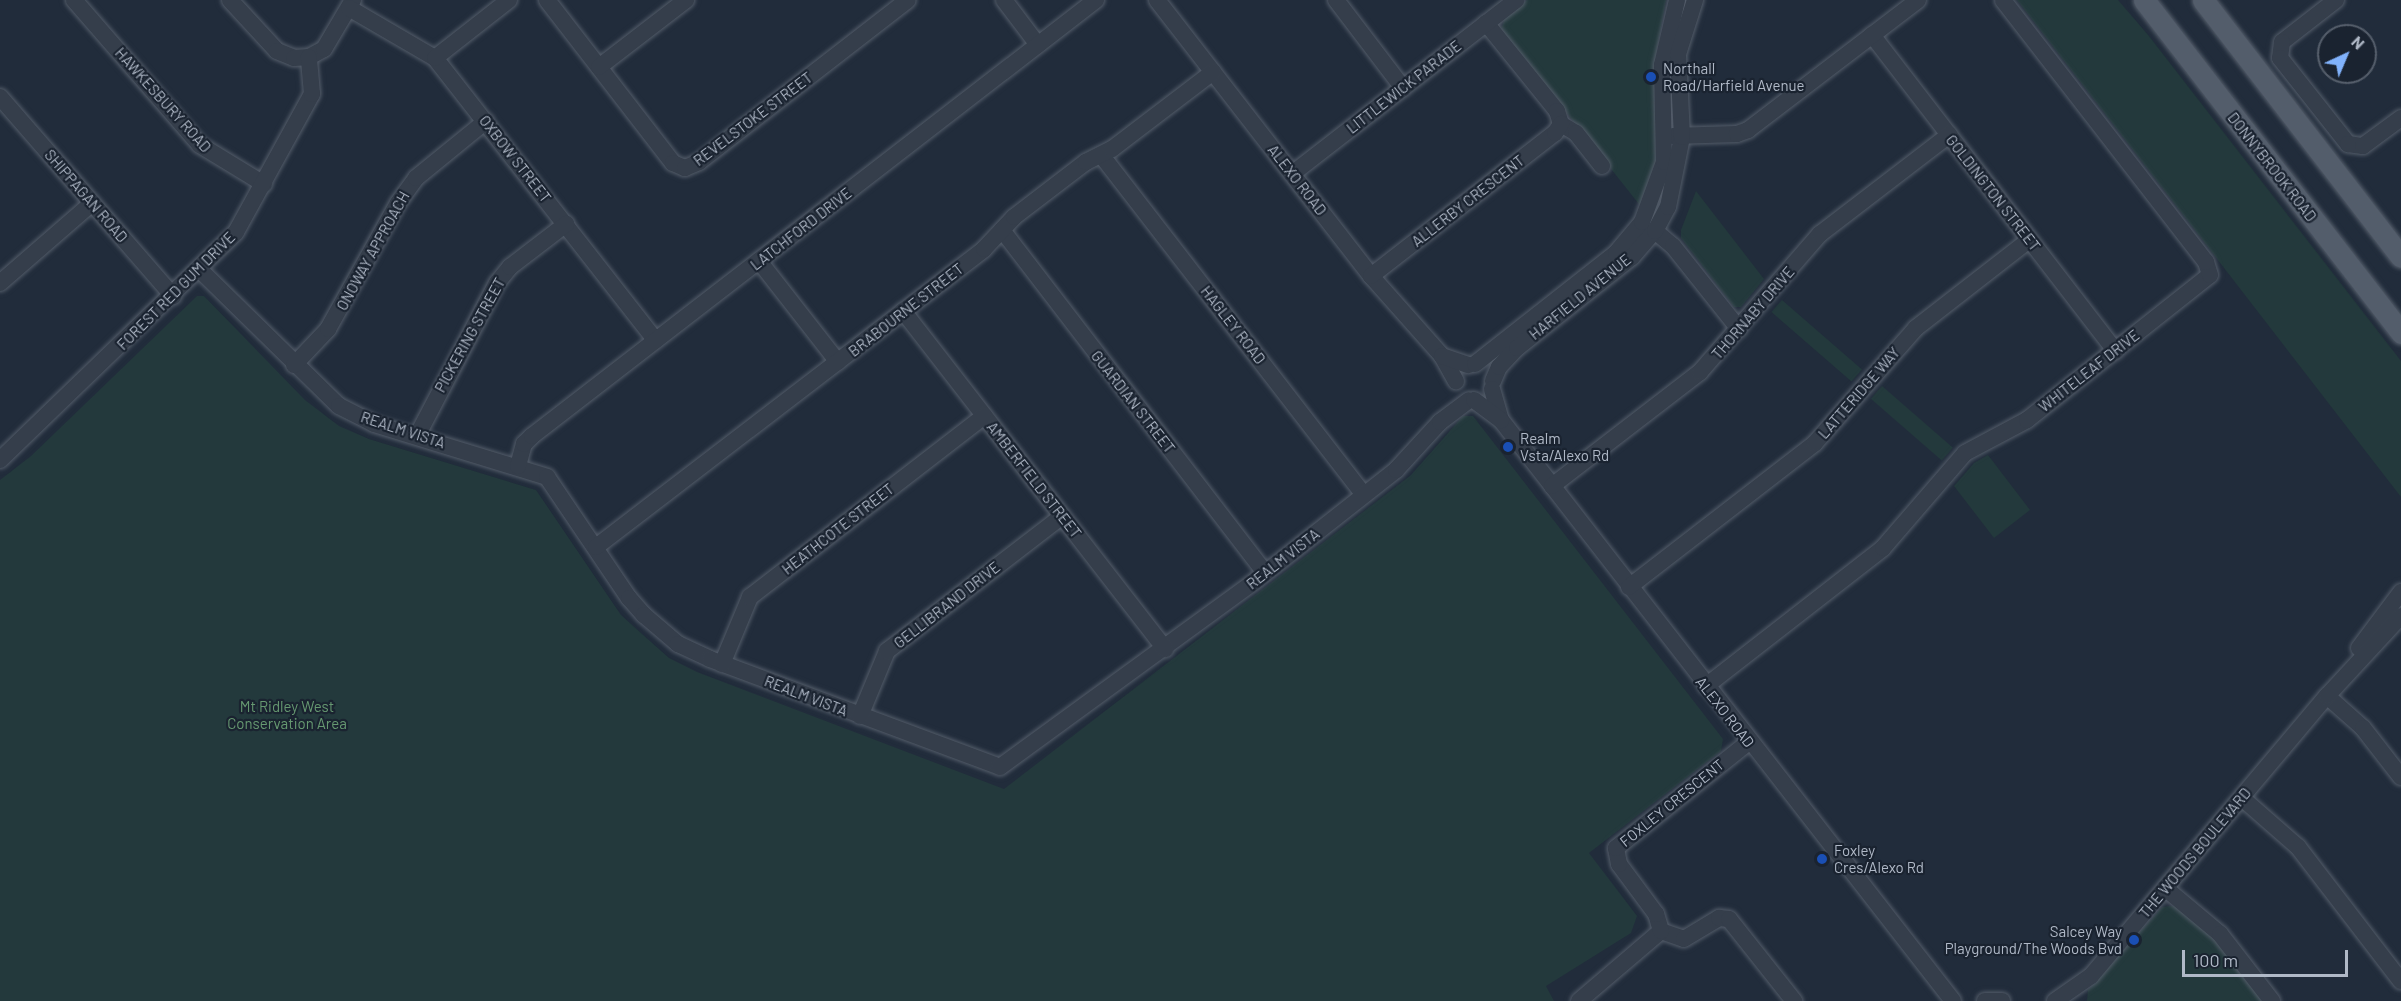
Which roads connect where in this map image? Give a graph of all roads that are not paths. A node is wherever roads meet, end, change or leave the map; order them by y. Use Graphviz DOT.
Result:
graph roads {
  1 [pos="74,0"];
  2 [pos="230,0"];
  3 [pos="509,0"];
  4 [pos="547,0"];
  5 [pos="686,0"];
  6 [pos="908,0"];
  7 [pos="1004,0"];
  8 [pos="1096,0"];
  9 [pos="1157,0"];
  10 [pos="1336,0"];
  11 [pos="1516,0"];
  12 [pos="1677,0"];
  13 [pos="1918,0"];
  14 [pos="2003,0"];
  15 [pos="2144,0"];
  16 [pos="2203,0"];
  17 [pos="2336,0"];
  18 [pos="1693,1"];
  19 [pos="351,4"];
  20 [pos="1486,23"];
  21 [pos="1872,35"];
  22 [pos="1038,45"];
  23 [pos="309,57"];
  24 [pos="435,57"];
  25 [pos="599,67"];
  26 [pos="1213,72"];
  27 [pos="1403,87"];
  28 [pos="3,107"];
  29 [pos="2401,118"];
  30 [pos="486,121"];
  31 [pos="1561,124"];
  32 [pos="1948,135"];
  33 [pos="1673,136"];
  34 [pos="1102,156"];
  35 [pos="1602,166"];
  36 [pos="1292,174"];
  37 [pos="264,184"];
  38 [pos="92,203"];
  39 [pos="566,224"];
  40 [pos="1002,230"];
  41 [pos="1655,231"];
  42 [pos="2029,240"];
  43 [pos="2401,257"];
  44 [pos="759,261"];
  45 [pos="201,270"];
  46 [pos="1371,276"];
  47 [pos="0,283"];
  48 [pos="173,296"];
  49 [pos="903,311"];
  50 [pos="1739,330"];
  51 [pos="2401,333"];
  52 [pos="655,340"];
  53 [pos="2115,351"];
  54 [pos="1442,356"];
  55 [pos="838,362"];
  56 [pos="1471,364"];
  57 [pos="294,365"];
  58 [pos="1457,384"];
  59 [pos="1492,385"];
  60 [pos="1471,400"];
  61 [pos="984,416"];
  62 [pos="1501,420"];
  63 [pos="1440,422"];
  64 [pos="417,436"];
  65 [pos="0,460"];
  66 [pos="518,466"];
  67 [pos="1552,486"];
  68 [pos="1364,495"];
  69 [pos="1062,516"];
  70 [pos="596,547"];
  71 [pos="1265,573"];
  72 [pos="1629,587"];
  73 [pos="2401,592"];
  74 [pos="2401,616"];
  75 [pos="1165,649"];
  76 [pos="722,664"];
  77 [pos="1706,686"];
  78 [pos="2327,696"];
  79 [pos="860,716"];
  80 [pos="1749,742"];
  81 [pos="2401,777"];
  82 [pos="2242,798"];
  83 [pos="2165,888"];
  84 [pos="1661,931"];
  85 [pos="2401,981"];
  86 [pos="2073,997"];
  87 [pos="1579,1001"];
  88 [pos="1794,1001"];
  89 [pos="1953,1001"];
  90 [pos="1985,1001"];
  91 [pos="2002,1001"];
  92 [pos="2055,1001"];
  93 [pos="2272,1001"];
  1 -- 37 [label="street, HAWKESBURY ROAD"];
  2 -- 23 [label="street"];
  3 -- 24 [label="street"];
  4 -- 25 [label="street, REVELSTOKE STREET"];
  5 -- 25 [label="street"];
  6 -- 25 [label="street, REVELSTOKE STREET"];
  7 -- 22 [label="street"];
  8 -- 22 [label="street, LATCHFORD DRIVE"];
  9 -- 26 [label="street, ALEXO ROAD"];
  10 -- 27 [label="street"];
  11 -- 20 [label="street, LITTLEWICK PARADE"];
  12 -- 33 [label="street, HARFIELD AVENUE"];
  13 -- 21 [label="street"];
  14 -- 53 [label="street, WHITELEAF DRIVE"];
  15 -- 51 [label="main road, DONNYBROOK ROAD"];
  16 -- 43 [label="main road"];
  17 -- 29 [label="street"];
  18 -- 33 [label="street, HARFIELD AVENUE"];
  19 -- 23 [label="street"];
  19 -- 24 [label="street, OXBOW STREET"];
  20 -- 27 [label="street, LITTLEWICK PARADE"];
  20 -- 31 [label="street"];
  21 -- 32 [label="street, GOLDINGTON STREET"];
  21 -- 33 [label="street"];
  22 -- 44 [label="street, LATCHFORD DRIVE"];
  23 -- 37 [label="street, FOREST RED GUM DRIVE"];
  24 -- 30 [label="street, OXBOW STREET"];
  26 -- 34 [label="street, BRABOURNE STREET"];
  26 -- 36 [label="street, ALEXO ROAD"];
  27 -- 36 [label="street, LITTLEWICK PARADE"];
  28 -- 38 [label="street, SHIPPAGAN ROAD"];
  30 -- 39 [label="street, OXBOW STREET"];
  30 -- 57 [label="street, ONOWAY APPROACH"];
  31 -- 35 [label="street"];
  31 -- 46 [label="street, ALLERBY CRESCENT"];
  32 -- 42 [label="street, GOLDINGTON STREET"];
  32 -- 50 [label="street, THORNABY DRIVE"];
  33 -- 41 [label="street, HARFIELD AVENUE"];
  33 -- 56 [label="street, HARFIELD AVENUE"];
  34 -- 40 [label="street, BRABOURNE STREET"];
  34 -- 68 [label="street, HAGLEY ROAD"];
  36 -- 46 [label="street, ALEXO ROAD"];
  37 -- 45 [label="street, FOREST RED GUM DRIVE"];
  38 -- 47 [label="street"];
  38 -- 48 [label="street, SHIPPAGAN ROAD"];
  39 -- 52 [label="street, OXBOW STREET"];
  39 -- 64 [label="street, PICKERING STREET"];
  40 -- 49 [label="street, BRABOURNE STREET"];
  40 -- 71 [label="street, GUARDIAN STREET"];
  41 -- 50 [label="street"];
  41 -- 59 [label="street, HARFIELD AVENUE"];
  42 -- 53 [label="street, GOLDINGTON STREET"];
  42 -- 72 [label="street, LATTERIDGE WAY"];
  44 -- 52 [label="street, LATCHFORD DRIVE"];
  44 -- 55 [label="street"];
  45 -- 48 [label="street, FOREST RED GUM DRIVE"];
  45 -- 57 [label="street, REALM VISTA"];
  46 -- 54 [label="street, ALEXO ROAD"];
  48 -- 65 [label="street, FOREST RED GUM DRIVE"];
  49 -- 55 [label="street, BRABOURNE STREET"];
  49 -- 61 [label="street, AMBERFIELD STREET"];
  50 -- 67 [label="street, THORNABY DRIVE"];
  52 -- 66 [label="street, LATCHFORD DRIVE"];
  53 -- 77 [label="street, WHITELEAF DRIVE"];
  54 -- 56 [label="street, ALEXO ROAD"];
  54 -- 58 [label="street, ALEXO ROAD"];
  55 -- 70 [label="street, BRABOURNE STREET"];
  56 -- 58 [label="street"];
  56 -- 59 [label="street"];
  57 -- 64 [label="street, REALM VISTA"];
  58 -- 60 [label="street"];
  58 -- 63 [label="street, REALM VISTA"];
  59 -- 60 [label="street"];
  59 -- 62 [label="street, ALEXO ROAD"];
  60 -- 62 [label="street, ALEXO ROAD"];
  60 -- 63 [label="street, REALM VISTA"];
  61 -- 69 [label="street, AMBERFIELD STREET"];
  61 -- 76 [label="street, HEATHCOTE STREET"];
  62 -- 67 [label="street, ALEXO ROAD"];
  63 -- 68 [label="street, REALM VISTA"];
  64 -- 66 [label="street, REALM VISTA"];
  66 -- 70 [label="street, REALM VISTA"];
  67 -- 72 [label="street, ALEXO ROAD"];
  68 -- 71 [label="street, REALM VISTA"];
  69 -- 75 [label="street, AMBERFIELD STREET"];
  69 -- 79 [label="street, GELLIBRAND DRIVE"];
  70 -- 76 [label="street, REALM VISTA"];
  71 -- 75 [label="street, REALM VISTA"];
  72 -- 77 [label="street, ALEXO ROAD"];
  73 -- 78 [label="street, THE WOODS BOULEVARD"];
  74 -- 78 [label="street, THE WOODS BOULEVARD"];
  75 -- 79 [label="street, REALM VISTA"];
  76 -- 79 [label="street, REALM VISTA"];
  77 -- 80 [label="street, ALEXO ROAD"];
  78 -- 81 [label="street"];
  78 -- 82 [label="street, THE WOODS BOULEVARD"];
  80 -- 84 [label="street, FOXLEY CRESCENT"];
  80 -- 89 [label="street, ALEXO ROAD"];
  82 -- 83 [label="street, THE WOODS BOULEVARD"];
  82 -- 85 [label="street"];
  83 -- 86 [label="street, THE WOODS BOULEVARD"];
  83 -- 93 [label="street"];
  84 -- 87 [label="street"];
  84 -- 88 [label="street"];
  86 -- 92 [label="street, THE WOODS BOULEVARD"];
  90 -- 91 [label="street"];
}
